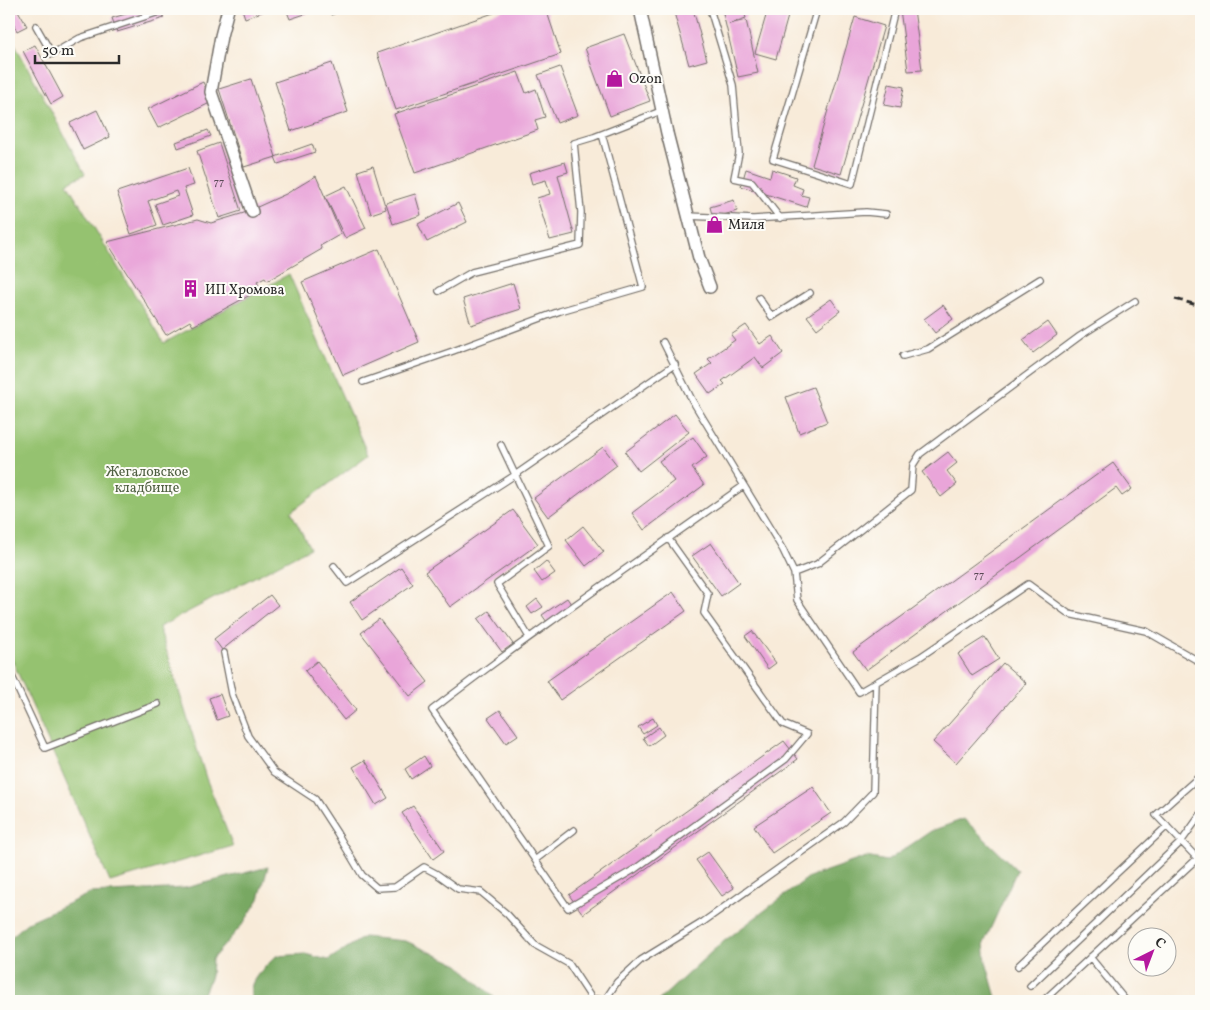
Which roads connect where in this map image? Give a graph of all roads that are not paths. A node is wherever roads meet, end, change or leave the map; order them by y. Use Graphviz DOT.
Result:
graph roads {
  1 [pos="168,9"];
  2 [pos="228,9"];
  3 [pos="640,9"];
  4 [pos="710,9"];
  5 [pos="817,9"];
  6 [pos="894,9"];
  7 [pos="36,26"];
  8 [pos="662,111"];
  9 [pos="602,134"];
  10 [pos="252,212"];
  11 [pos="886,214"];
  12 [pos="688,216"];
  13 [pos="780,218"];
  14 [pos="1040,279"];
  15 [pos="710,287"];
  16 [pos="439,290"];
  17 [pos="810,293"];
  18 [pos="759,298"];
  19 [pos="1135,301"];
  20 [pos="663,342"];
  21 [pos="903,356"];
  22 [pos="675,364"];
  23 [pos="363,382"];
  24 [pos="501,445"];
  25 [pos="515,475"];
  26 [pos="743,486"];
  27 [pos="668,538"];
  28 [pos="334,566"];
  29 [pos="794,573"];
  30 [pos="529,637"];
  31 [pos="224,653"];
  32 [pos="1200,662"];
  33 [pos="9,670"];
  34 [pos="876,682"];
  35 [pos="158,704"];
  36 [pos="1201,775"];
  37 [pos="1201,814"];
  38 [pos="1167,826"];
  39 [pos="574,830"];
  40 [pos="1181,842"];
  41 [pos="1200,857"];
  42 [pos="535,860"];
  43 [pos="1090,957"];
  44 [pos="1018,966"];
  45 [pos="1030,986"];
  46 [pos="1043,1001"];
  47 [pos="1126,1001"];
  1 -- 7 [label="lane"];
  2 -- 10 [label="street"];
  3 -- 8 [label="street"];
  4 -- 13 [label="lane"];
  5 -- 6 [label="lane"];
  8 -- 9 [label="lane"];
  8 -- 12 [label="street"];
  9 -- 16 [label="lane"];
  9 -- 23 [label="lane"];
  11 -- 13 [label="lane"];
  12 -- 13 [label="lane"];
  12 -- 15 [label="street"];
  14 -- 21 [label="lane"];
  17 -- 18 [label="lane"];
  19 -- 29 [label="lane"];
  20 -- 22 [label="lane"];
  22 -- 25 [label="lane"];
  22 -- 26 [label="lane"];
  24 -- 25 [label="lane"];
  25 -- 28 [label="lane"];
  25 -- 30 [label="lane"];
  26 -- 27 [label="lane"];
  26 -- 29 [label="lane"];
  27 -- 30 [label="lane"];
  27 -- 42 [label="lane"];
  29 -- 34 [label="lane"];
  30 -- 42 [label="lane"];
  31 -- 34 [label="lane"];
  32 -- 34 [label="lane"];
  33 -- 35 [label="lane"];
  36 -- 38 [label="lane"];
  37 -- 40 [label="lane"];
  38 -- 40 [label="lane"];
  38 -- 44 [label="lane"];
  39 -- 42 [label="lane"];
  40 -- 41 [label="lane"];
  40 -- 45 [label="lane"];
  41 -- 43 [label="lane"];
  43 -- 46 [label="lane"];
  43 -- 47 [label="lane"];
}
